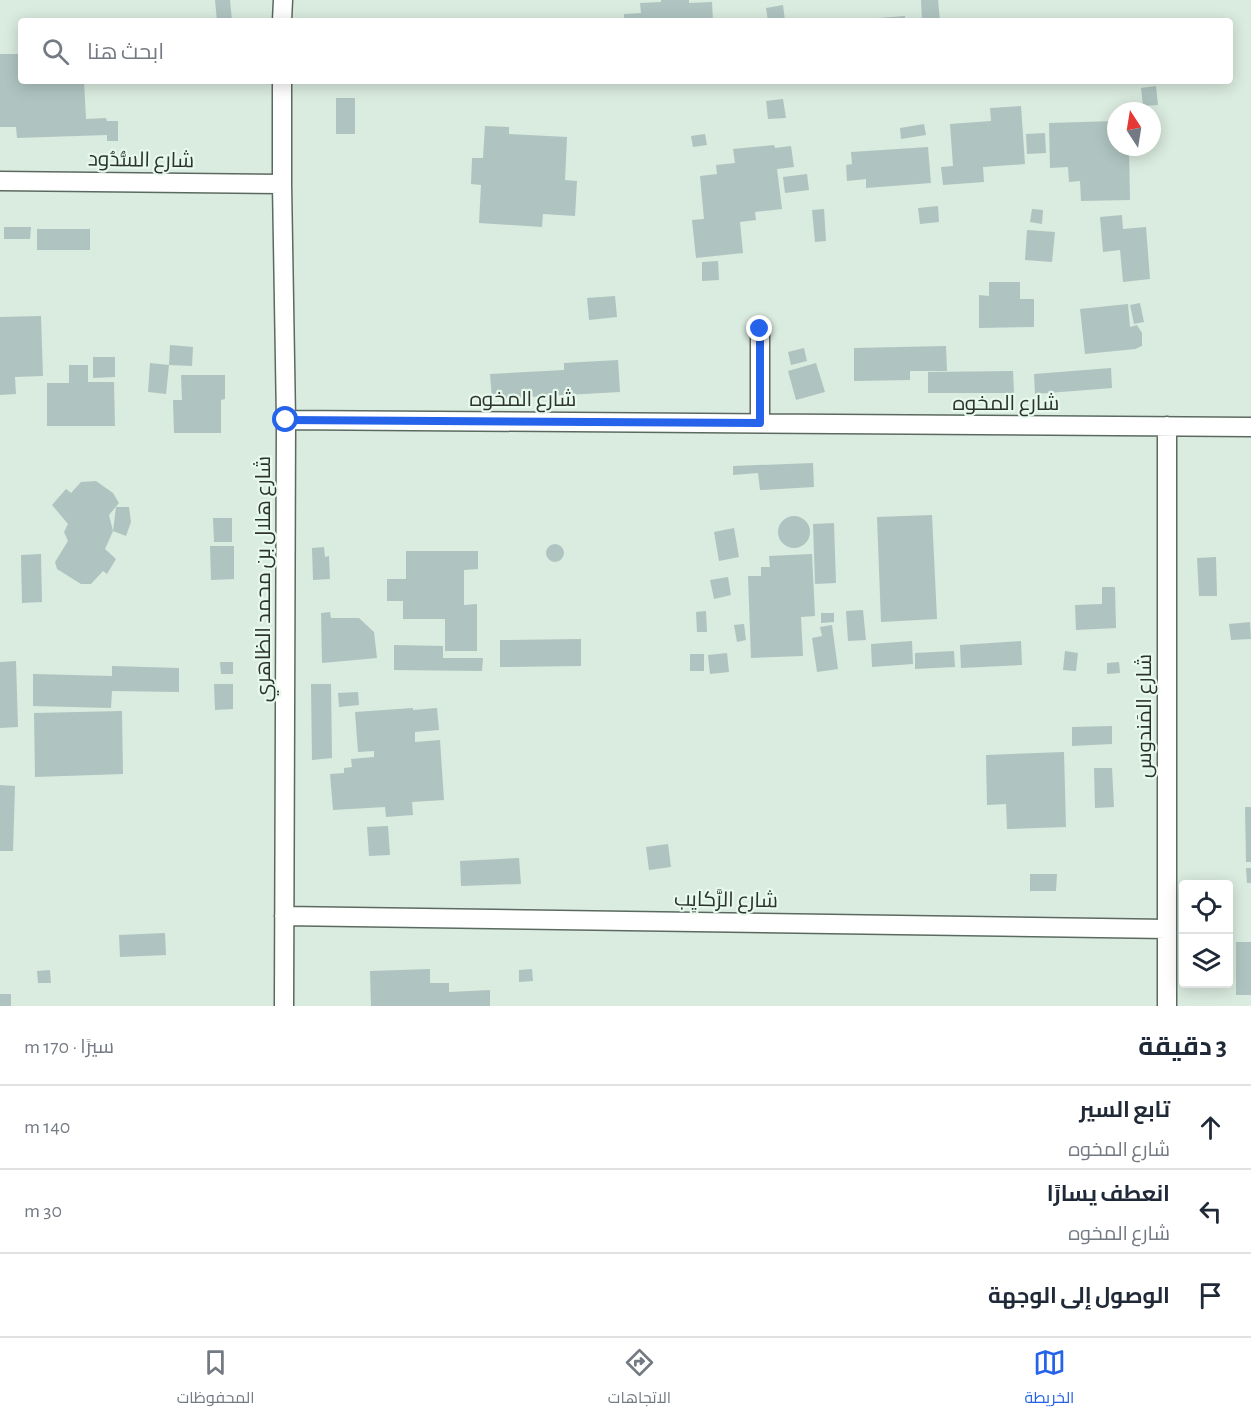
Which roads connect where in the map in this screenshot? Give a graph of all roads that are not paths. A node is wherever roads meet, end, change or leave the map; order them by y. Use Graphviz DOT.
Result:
graph roads {
  1 [pos="283,0"];
  2 [pos="282,18"];
  3 [pos="282,84"];
  4 [pos="0,181"];
  5 [pos="282,184"];
  6 [pos="760,329"];
  7 [pos="286,420"];
  8 [pos="760,423"];
  9 [pos="1167,426"];
  10 [pos="1251,427"];
  11 [pos="284,916"];
  12 [pos="1167,929"];
  13 [pos="284,1006"];
  14 [pos="1167,1006"];
  1 -- 2 [label="street"];
  3 -- 5 [label="street, شارع هلال بن محمد الظاهري"];
  4 -- 5 [label="street, شارع السُّدُود"];
  5 -- 7 [label="street, شارع هلال بن محمد الظاهري"];
  6 -- 8 [label="street"];
  7 -- 8 [label="street, شارع المخوه"];
  7 -- 11 [label="street, شارع هلال بن محمد الظاهري"];
  8 -- 9 [label="street, شارع المخوه"];
  9 -- 10 [label="street, شارع المخوه"];
  9 -- 12 [label="street, شارع المَندوس"];
  11 -- 12 [label="street, شارع الرَّكايِب"];
  11 -- 13 [label="street, شارع هلال بن محمد الظاهري"];
  12 -- 14 [label="street, شارع المَندوس"];
}
